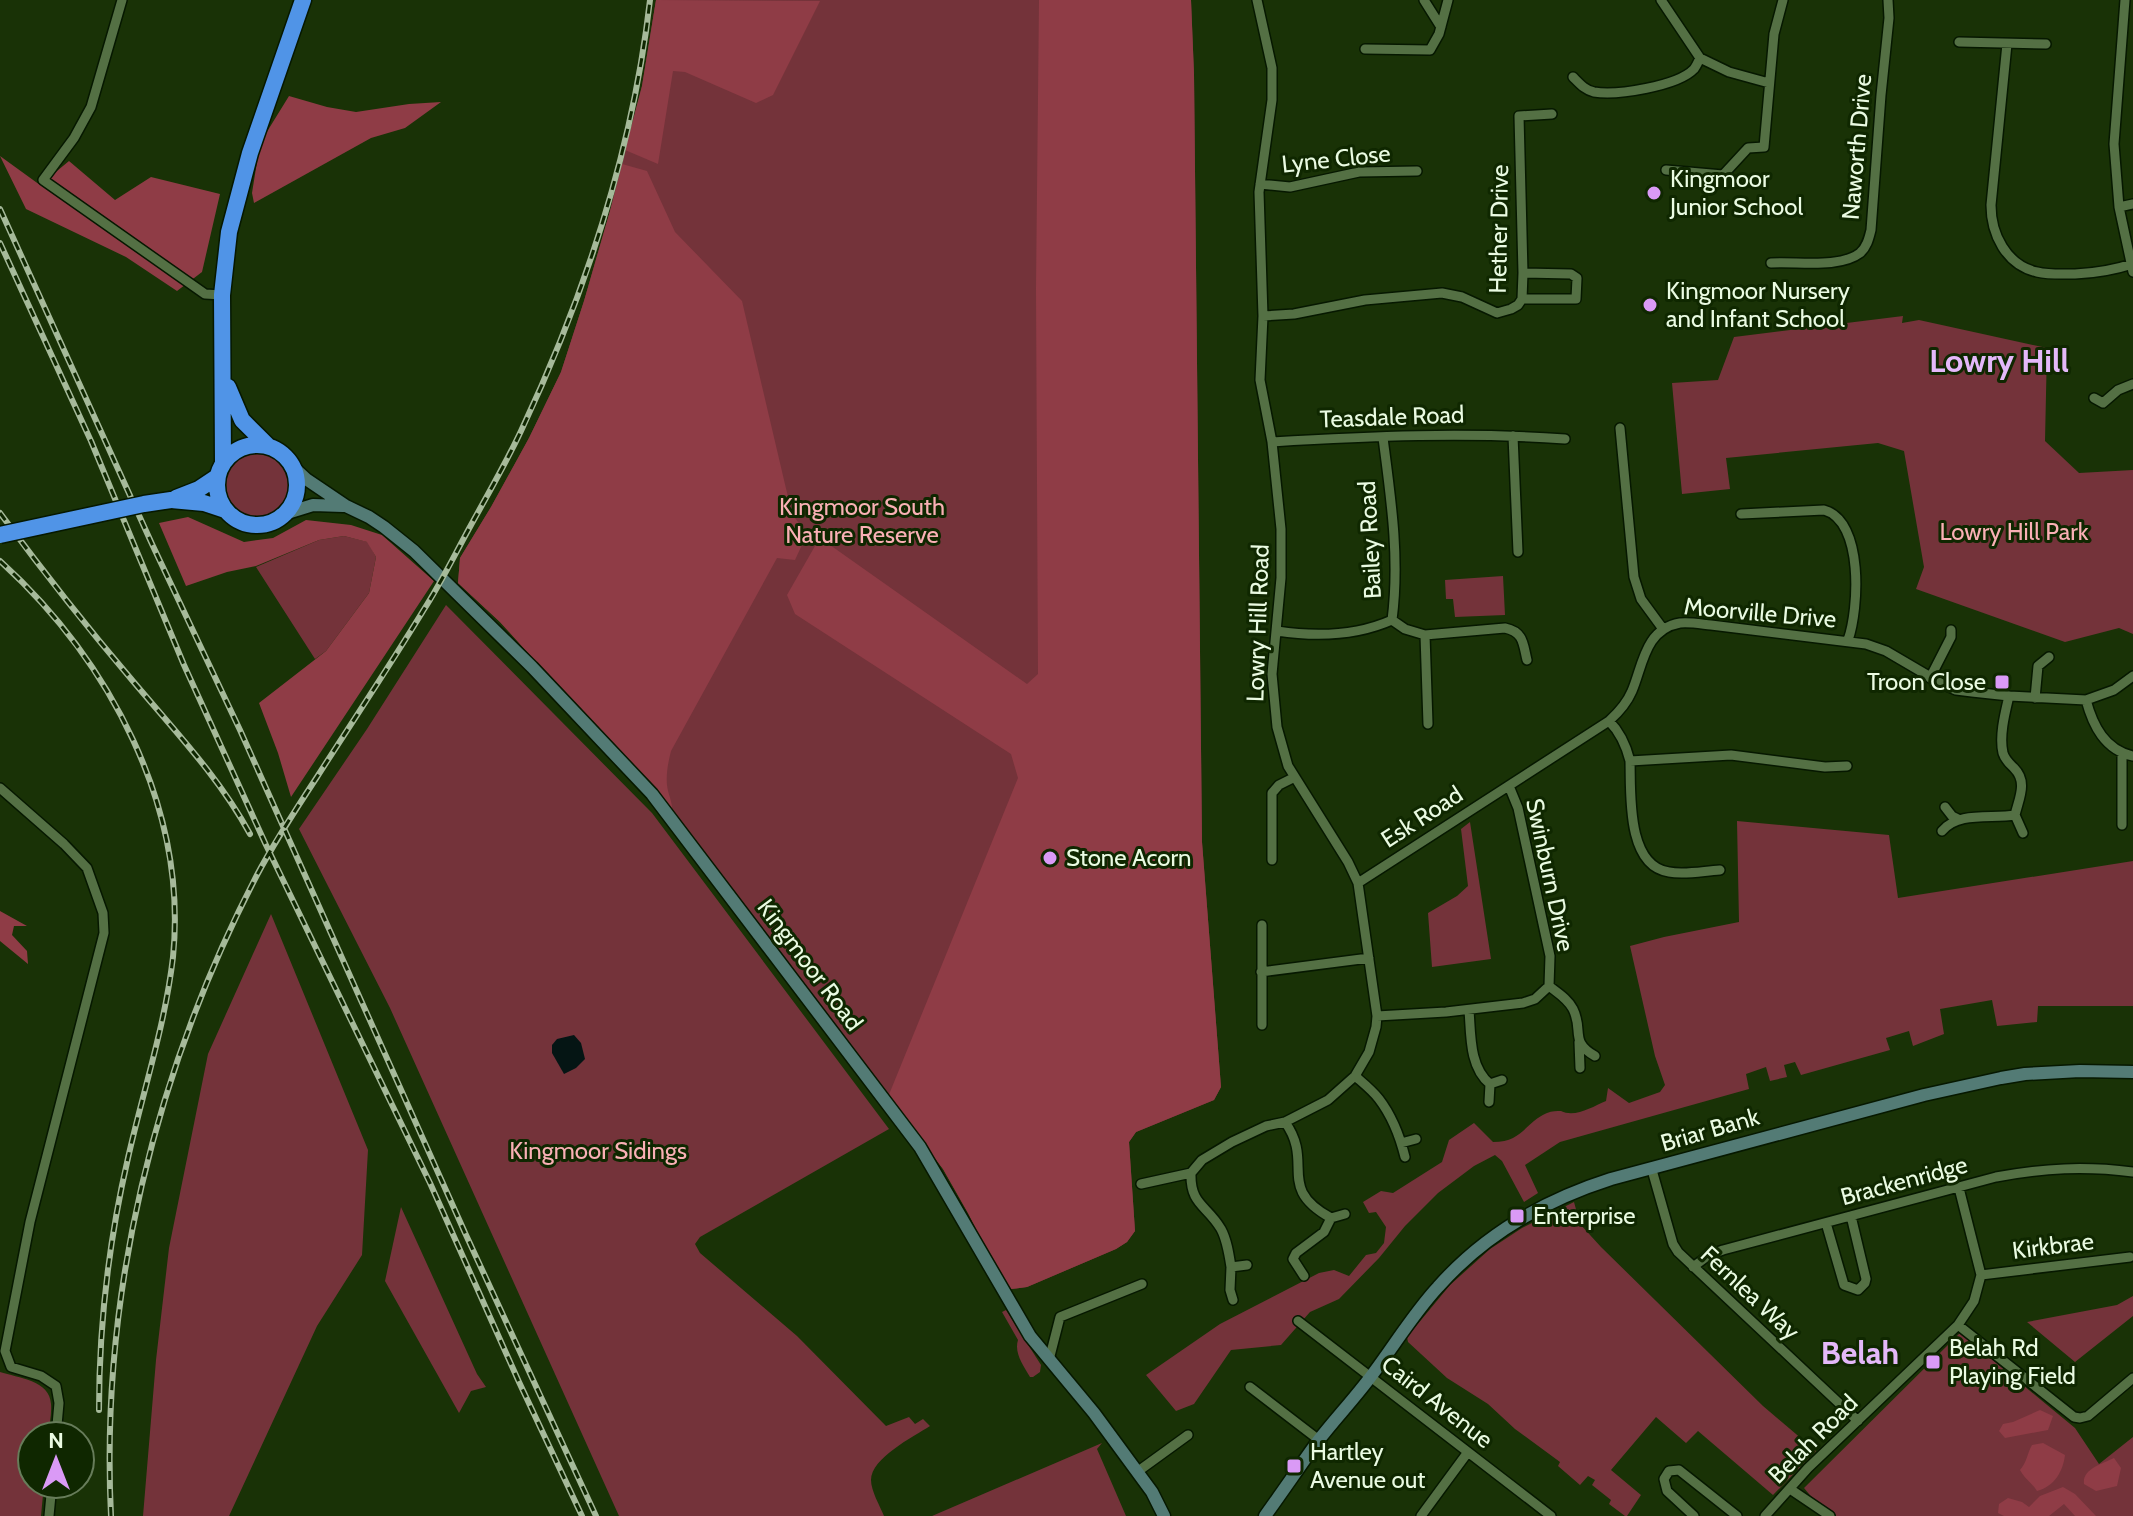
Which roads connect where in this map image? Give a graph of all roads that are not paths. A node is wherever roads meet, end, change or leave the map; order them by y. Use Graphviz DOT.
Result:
graph roads {
  1 [pos="122,0"];
  2 [pos="303,0"];
  3 [pos="1257,0"];
  4 [pos="1424,0"];
  5 [pos="1448,0"];
  6 [pos="1661,0"];
  7 [pos="1783,0"];
  8 [pos="1888,0"];
  9 [pos="2125,0"];
  10 [pos="1441,27"];
  11 [pos="1959,42"];
  12 [pos="2007,44"];
  13 [pos="2046,44"];
  14 [pos="1365,49"];
  15 [pos="1700,58"];
  16 [pos="1576,83"];
  17 [pos="1769,83"];
  18 [pos="1552,114"];
  19 [pos="1666,170"];
  20 [pos="1417,171"];
  21 [pos="1260,184"];
  22 [pos="2133,204"];
  23 [pos="2119,207"];
  24 [pos="1771,263"];
  25 [pos="2132,268"];
  26 [pos="1523,273"];
  27 [pos="222,295"];
  28 [pos="1522,299"];
  29 [pos="1263,316"];
  30 [pos="224,374"];
  31 [pos="2133,384"];
  32 [pos="2100,404"];
  33 [pos="1620,428"];
  34 [pos="1513,436"];
  35 [pos="1383,438"];
  36 [pos="1565,439"];
  37 [pos="1272,442"];
  38 [pos="268,446"];
  39 [pos="292,466"];
  40 [pos="220,470"];
  41 [pos="171,500"];
  42 [pos="346,506"];
  43 [pos="225,510"];
  44 [pos="284,514"];
  45 [pos="1741,514"];
  46 [pos="0,535"];
  47 [pos="1518,552"];
  48 [pos="1392,620"];
  49 [pos="1663,629"];
  50 [pos="1951,630"];
  51 [pos="1277,631"];
  52 [pos="1425,635"];
  53 [pos="1848,640"];
  54 [pos="2049,657"];
  55 [pos="1527,660"];
  56 [pos="2133,676"];
  57 [pos="1930,678"];
  58 [pos="2009,696"];
  59 [pos="2035,698"];
  60 [pos="2086,700"];
  61 [pos="1609,721"];
  62 [pos="1428,724"];
  63 [pos="2128,755"];
  64 [pos="1630,761"];
  65 [pos="1847,766"];
  66 [pos="1295,777"];
  67 [pos="1509,786"];
  68 [pos="0,788"];
  69 [pos="1945,807"];
  70 [pos="2015,815"];
  71 [pos="1958,819"];
  72 [pos="2122,825"];
  73 [pos="1942,831"];
  74 [pos="2023,833"];
  75 [pos="1272,860"];
  76 [pos="1720,870"];
  77 [pos="1358,883"];
  78 [pos="1262,925"];
  79 [pos="1369,958"];
  80 [pos="1261,972"];
  81 [pos="1549,986"];
  82 [pos="1469,1010"];
  83 [pos="1377,1016"];
  84 [pos="1262,1025"];
  85 [pos="1579,1042"];
  86 [pos="1595,1056"];
  87 [pos="1580,1068"];
  88 [pos="2133,1072"];
  89 [pos="1355,1076"];
  90 [pos="1502,1080"];
  91 [pos="1490,1084"];
  92 [pos="1489,1102"];
  93 [pos="1285,1122"];
  94 [pos="1416,1139"];
  95 [pos="1401,1143"];
  96 [pos="1405,1157"];
  97 [pos="1652,1170"];
  98 [pos="2133,1172"];
  99 [pos="1191,1173"];
  100 [pos="1141,1184"];
  101 [pos="1959,1188"];
  102 [pos="1345,1214"];
  103 [pos="1851,1216"];
  104 [pos="1331,1218"];
  105 [pos="1826,1223"];
  106 [pos="2130,1257"];
  107 [pos="1247,1265"];
  108 [pos="1231,1267"];
  109 [pos="1693,1267"];
  110 [pos="1981,1275"];
  111 [pos="1304,1276"];
  112 [pos="1142,1284"];
  113 [pos="1233,1300"];
  114 [pos="1298,1321"];
  115 [pos="1958,1325"];
  116 [pos="1049,1360"];
  117 [pos="1371,1376"];
  118 [pos="2133,1378"];
  119 [pos="1250,1387"];
  120 [pos="57,1420"];
  121 [pos="1858,1421"];
  122 [pos="1188,1435"];
  123 [pos="1319,1440"];
  124 [pos="1468,1452"];
  125 [pos="1137,1472"];
  126 [pos="1790,1489"];
  127 [pos="1546,1514"];
  128 [pos="1164,1516"];
  129 [pos="1265,1516"];
  130 [pos="1421,1516"];
  131 [pos="1694,1516"];
  132 [pos="1737,1516"];
  133 [pos="1765,1516"];
  134 [pos="1830,1516"];
  1 -- 27 [label="street"];
  2 -- 27 [label="highway"];
  3 -- 21 [label="street, Lowry Hill Road"];
  4 -- 10 [label="street"];
  5 -- 10 [label="street"];
  6 -- 15 [label="street"];
  7 -- 17 [label="street"];
  8 -- 24 [label="street, Naworth Drive"];
  9 -- 23 [label="street"];
  10 -- 14 [label="street"];
  11 -- 12 [label="street"];
  12 -- 13 [label="street"];
  12 -- 25 [label="street"];
  15 -- 16 [label="street"];
  15 -- 17 [label="street"];
  17 -- 19 [label="street"];
  18 -- 26 [label="street, Hether Drive"];
  20 -- 21 [label="street, Lyne Close"];
  21 -- 29 [label="street, Lowry Hill Road"];
  22 -- 23 [label="street"];
  23 -- 25 [label="street"];
  26 -- 28 [label="street, Hether Drive"];
  26 -- 28 [label="street"];
  27 -- 30 [label="highway"];
  28 -- 29 [label="street, Hether Drive"];
  29 -- 37 [label="street, Lowry Hill Road"];
  30 -- 38 [label="highway"];
  30 -- 40 [label="highway"];
  31 -- 32 [label="street"];
  33 -- 49 [label="street"];
  34 -- 35 [label="street, Teasdale Road"];
  34 -- 36 [label="street, Teasdale Road"];
  34 -- 47 [label="street"];
  35 -- 37 [label="street, Teasdale Road"];
  35 -- 48 [label="street, Bailey Road"];
  37 -- 51 [label="street, Lowry Hill Road"];
  38 -- 39 [label="highway"];
  38 -- 40 [label="highway"];
  39 -- 42 [label="street, Kingmoor Road"];
  39 -- 44 [label="highway"];
  40 -- 41 [label="highway"];
  40 -- 43 [label="highway"];
  41 -- 43 [label="highway"];
  41 -- 46 [label="highway, bridge"];
  42 -- 44 [label="street"];
  42 -- 116 [label="street, Kingmoor Road"];
  43 -- 44 [label="highway"];
  45 -- 53 [label="street"];
  48 -- 51 [label="street, Bailey Road"];
  48 -- 52 [label="street"];
  49 -- 53 [label="street, Moorville Drive"];
  49 -- 61 [label="street, Moorville Drive"];
  50 -- 57 [label="street"];
  51 -- 66 [label="street, Lowry Hill Road"];
  52 -- 55 [label="street"];
  52 -- 62 [label="street"];
  53 -- 57 [label="street, Moorville Drive"];
  54 -- 59 [label="street"];
  56 -- 60 [label="street, Moorville Drive"];
  57 -- 58 [label="street, Moorville Drive"];
  58 -- 59 [label="street, Moorville Drive"];
  58 -- 70 [label="street"];
  59 -- 60 [label="street, Moorville Drive"];
  60 -- 63 [label="street"];
  61 -- 64 [label="street"];
  61 -- 67 [label="street, Moorville Drive"];
  63 -- 72 [label="street"];
  64 -- 65 [label="street"];
  64 -- 76 [label="street"];
  66 -- 75 [label="street"];
  66 -- 77 [label="street, Lowry Hill Road"];
  67 -- 77 [label="street, Esk Road"];
  67 -- 81 [label="street, Swinburn Drive"];
  68 -- 120 [label="street"];
  69 -- 71 [label="street"];
  70 -- 71 [label="street"];
  70 -- 74 [label="street"];
  71 -- 73 [label="street"];
  77 -- 79 [label="street, Lowry Hill Road"];
  78 -- 80 [label="street"];
  79 -- 80 [label="street"];
  79 -- 83 [label="street, Lowry Hill Road"];
  80 -- 84 [label="street"];
  81 -- 82 [label="street, Swinburn Drive"];
  81 -- 85 [label="street"];
  82 -- 83 [label="street, Swinburn Drive"];
  82 -- 91 [label="street"];
  83 -- 89 [label="street, Lowry Hill Road"];
  85 -- 86 [label="street"];
  85 -- 87 [label="street"];
  88 -- 97 [label="street, Briar Bank"];
  89 -- 93 [label="street, Lowry Hill Road"];
  89 -- 95 [label="street"];
  90 -- 91 [label="street"];
  91 -- 92 [label="street"];
  93 -- 99 [label="street, Lowry Hill Road"];
  93 -- 104 [label="street"];
  94 -- 95 [label="street"];
  95 -- 96 [label="street"];
  97 -- 109 [label="street, Fernlea Way"];
  97 -- 117 [label="street, Briar Bank"];
  98 -- 101 [label="street, Brackenridge"];
  99 -- 100 [label="street, Lowry Hill Road"];
  99 -- 108 [label="street"];
  101 -- 103 [label="street, Brackenridge"];
  101 -- 110 [label="street"];
  102 -- 104 [label="street"];
  103 -- 105 [label="street, Brackenridge"];
  103 -- 105 [label="street"];
  104 -- 111 [label="street"];
  105 -- 109 [label="street, Brackenridge"];
  106 -- 110 [label="street, Kirkbrae"];
  107 -- 108 [label="street"];
  108 -- 113 [label="street"];
  109 -- 121 [label="street, Fernlea Way"];
  110 -- 115 [label="street, Belah Road"];
  112 -- 116 [label="street"];
  114 -- 117 [label="street, Caird Avenue"];
  115 -- 118 [label="street"];
  115 -- 121 [label="street, Belah Road"];
  116 -- 125 [label="street, Kingmoor Road"];
  117 -- 123 [label="street, Briar Bank"];
  117 -- 124 [label="street, Caird Avenue"];
  119 -- 123 [label="street"];
  121 -- 126 [label="street, Belah Road"];
  122 -- 125 [label="street"];
  123 -- 129 [label="street, Briar Bank"];
  124 -- 127 [label="street, Caird Avenue"];
  124 -- 130 [label="street"];
  125 -- 128 [label="street, Kingmoor Road"];
  126 -- 133 [label="street, Belah Road"];
  126 -- 134 [label="street"];
  131 -- 132 [label="street"];
}
